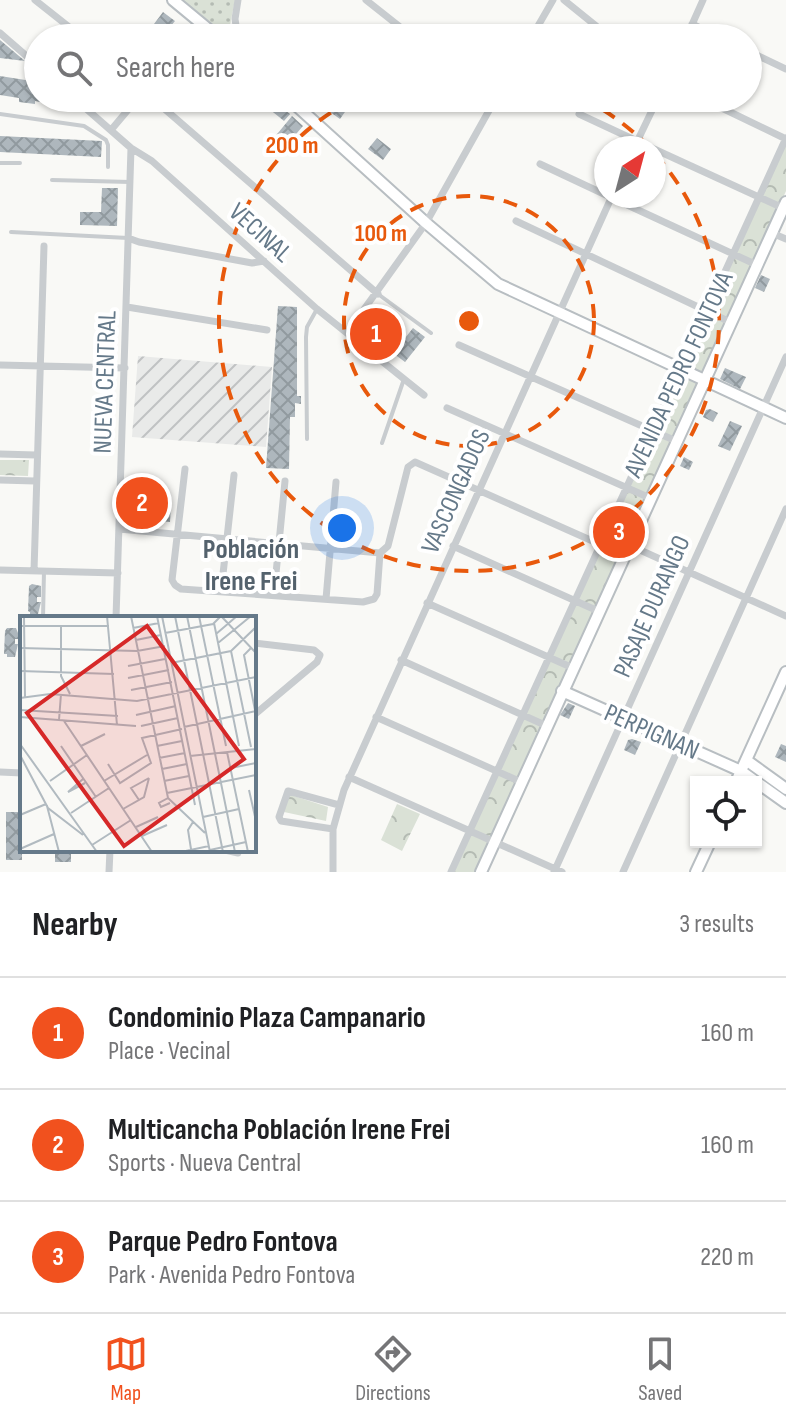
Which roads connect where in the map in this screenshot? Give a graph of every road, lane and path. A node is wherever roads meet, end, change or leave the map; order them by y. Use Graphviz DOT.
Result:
graph roads {
  1 [pos="35,0"];
  2 [pos="173,0"];
  3 [pos="238,0"];
  4 [pos="366,0"];
  5 [pos="553,0"];
  6 [pos="564,0"];
  7 [pos="701,1"];
  8 [pos="65,24"];
  9 [pos="202,24"];
  10 [pos="236,24"];
  11 [pos="396,24"];
  12 [pos="539,24"];
  13 [pos="594,24"];
  14 [pos="692,24"];
  15 [pos="0,33"];
  16 [pos="24,54"];
  17 [pos="762,58"];
  18 [pos="786,69"];
  19 [pos="90,112"];
  20 [pos="126,112"];
  21 [pos="168,112"];
  22 [pos="303,112"];
  23 [pos="486,112"];
  24 [pos="651,112"];
  25 [pos="731,112"];
  26 [pos="0,114"];
  27 [pos="579,114"];
  28 [pos="111,130"];
  29 [pos="619,136"];
  30 [pos="640,136"];
  31 [pos="786,138"];
  32 [pos="131,148"];
  33 [pos="666,154"];
  34 [pos="0,163"];
  35 [pos="20,163"];
  36 [pos="540,164"];
  37 [pos="108,167"];
  38 [pos="52,180"];
  39 [pos="130,182"];
  40 [pos="594,189"];
  41 [pos="759,197"];
  42 [pos="784,205"];
  43 [pos="604,208"];
  44 [pos="635,208"];
  45 [pos="516,221"];
  46 [pos="426,223"];
  47 [pos="11,232"];
  48 [pos="772,233"];
  49 [pos="128,238"];
  50 [pos="786,239"];
  51 [pos="44,246"];
  52 [pos="585,254"];
  53 [pos="733,254"];
  54 [pos="264,261"];
  55 [pos="757,265"];
  56 [pos="378,294"];
  57 [pos="127,307"];
  58 [pos="317,309"];
  59 [pos="707,311"];
  60 [pos="558,312"];
  61 [pos="730,322"];
  62 [pos="267,330"];
  63 [pos="347,333"];
  64 [pos="431,333"];
  65 [pos="459,345"];
  66 [pos="786,357"];
  67 [pos="0,365"];
  68 [pos="40,366"];
  69 [pos="125,368"];
  70 [pos="681,369"];
  71 [pos="529,375"];
  72 [pos="404,379"];
  73 [pos="704,379"];
  74 [pos="424,395"];
  75 [pos="763,407"];
  76 [pos="447,408"];
  77 [pos="786,418"];
  78 [pos="653,430"];
  79 [pos="503,433"];
  80 [pos="307,439"];
  81 [pos="676,441"];
  82 [pos="382,443"];
  83 [pos="0,454"];
  84 [pos="36,455"];
  85 [pos="185,469"];
  86 [pos="234,475"];
  87 [pos="0,480"];
  88 [pos="35,481"];
  89 [pos="285,481"];
  90 [pos="336,482"];
  91 [pos="478,488"];
  92 [pos="626,488"];
  93 [pos="650,498"];
  94 [pos="786,509"];
  95 [pos="119,529"];
  96 [pos="177,534"];
  97 [pos="227,539"];
  98 [pos="278,543"];
  99 [pos="600,544"];
  100 [pos="453,546"];
  101 [pos="330,548"];
  102 [pos="626,550"];
  103 [pos="380,553"];
  104 [pos="0,570"];
  105 [pos="34,571"];
  106 [pos="44,571"];
  107 [pos="688,572"];
  108 [pos="118,573"];
  109 [pos="221,592"];
  110 [pos="274,594"];
  111 [pos="746,598"];
  112 [pos="326,599"];
  113 [pos="575,601"];
  114 [pos="427,603"];
  115 [pos="598,611"];
  116 [pos="43,616"];
  117 [pos="116,616"];
  118 [pos="786,616"];
  119 [pos="256,643"];
  120 [pos="549,657"];
  121 [pos="401,660"];
  122 [pos="573,668"];
  123 [pos="786,672"];
  124 [pos="562,691"];
  125 [pos="256,713"];
  126 [pos="523,715"];
  127 [pos="376,717"];
  128 [pos="623,718"];
  129 [pos="547,726"];
  130 [pos="680,744"];
  131 [pos="746,760"];
  132 [pos="497,771"];
  133 [pos="741,771"];
  134 [pos="0,772"];
  135 [pos="20,773"];
  136 [pos="739,776"];
  137 [pos="349,777"];
  138 [pos="521,782"];
  139 [pos="786,789"];
  140 [pos="786,803"];
  141 [pos="339,805"];
  142 [pos="333,829"];
  143 [pos="470,831"];
  144 [pos="495,842"];
  145 [pos="708,848"];
  146 [pos="110,852"];
  147 [pos="234,852"];
  148 [pos="238,853"];
  149 [pos="557,871"];
  150 [pos="700,871"];
  151 [pos="109,872"];
  152 [pos="333,872"];
  153 [pos="451,872"];
  154 [pos="481,872"];
  155 [pos="623,872"];
  1 -- 8 [label="street"];
  2 -- 9 [label="main road"];
  3 -- 10 [label="street"];
  4 -- 11 [label="street"];
  5 -- 12 [label="street"];
  6 -- 13 [label="street"];
  7 -- 14 [label="street"];
  15 -- 16 [label="street"];
  17 -- 18 [label="street"];
  19 -- 28 [label="street, VECINAL"];
  20 -- 28 [label="street"];
  21 -- 56 [label="street"];
  22 -- 46 [label="main road"];
  23 -- 46 [label="street"];
  24 -- 30 [label="street"];
  25 -- 31 [label="street"];
  26 -- 37 [label="lane"];
  27 -- 29 [label="street"];
  28 -- 32 [label="street, VECINAL"];
  31 -- 41 [label="street, AVENIDA PEDRO FONTOVA"];
  32 -- 39 [label="street, NUEVA CENTRAL"];
  32 -- 54 [label="street, VECINAL"];
  33 -- 41 [label="street"];
  34 -- 35 [label="lane"];
  36 -- 40 [label="street"];
  38 -- 39 [label="lane"];
  39 -- 49 [label="street, NUEVA CENTRAL"];
  41 -- 42 [label="street"];
  41 -- 53 [label="street, AVENIDA PEDRO FONTOVA"];
  42 -- 48 [label="main road, AVENIDA PEDRO FONTOVA"];
  43 -- 52 [label="street, VASCONGADOS"];
  44 -- 53 [label="street"];
  45 -- 52 [label="street"];
  46 -- 56 [label="street"];
  46 -- 60 [label="main road"];
  47 -- 49 [label="lane"];
  48 -- 50 [label="street"];
  48 -- 55 [label="main road, AVENIDA PEDRO FONTOVA"];
  49 -- 54 [label="street"];
  49 -- 57 [label="street, NUEVA CENTRAL"];
  51 -- 68 [label="street"];
  52 -- 59 [label="street"];
  52 -- 60 [label="street, VASCONGADOS"];
  53 -- 55 [label="street"];
  53 -- 59 [label="street, AVENIDA PEDRO FONTOVA"];
  54 -- 58 [label="street, VECINAL"];
  55 -- 61 [label="main road, AVENIDA PEDRO FONTOVA"];
  56 -- 63 [label="street"];
  56 -- 64 [label="lane"];
  57 -- 62 [label="street"];
  57 -- 69 [label="street, NUEVA CENTRAL"];
  58 -- 63 [label="street, VECINAL"];
  58 -- 80 [label="lane"];
  59 -- 61 [label="street"];
  59 -- 70 [label="street, AVENIDA PEDRO FONTOVA"];
  60 -- 70 [label="main road"];
  60 -- 71 [label="street, VASCONGADOS"];
  61 -- 73 [label="main road, AVENIDA PEDRO FONTOVA"];
  63 -- 72 [label="street, VECINAL"];
  65 -- 71 [label="street"];
  66 -- 75 [label="street, PASAJE DURANGO"];
  67 -- 68 [label="street"];
  68 -- 69 [label="street"];
  68 -- 84 [label="street"];
  69 -- 95 [label="street, NUEVA CENTRAL"];
  70 -- 73 [label="main road"];
  70 -- 78 [label="street, AVENIDA PEDRO FONTOVA"];
  71 -- 78 [label="street"];
  71 -- 79 [label="street, VASCONGADOS"];
  72 -- 74 [label="street, VECINAL"];
  72 -- 82 [label="lane"];
  73 -- 75 [label="main road"];
  73 -- 81 [label="main road, AVENIDA PEDRO FONTOVA"];
  75 -- 77 [label="main road"];
  75 -- 107 [label="street, PASAJE DURANGO"];
  76 -- 79 [label="street"];
  78 -- 81 [label="street"];
  78 -- 92 [label="street, AVENIDA PEDRO FONTOVA"];
  79 -- 91 [label="street, VASCONGADOS"];
  79 -- 92 [label="street"];
  81 -- 93 [label="main road, AVENIDA PEDRO FONTOVA"];
  83 -- 84 [label="street"];
  84 -- 88 [label="street"];
  85 -- 96 [label="street"];
  86 -- 97 [label="street"];
  87 -- 88 [label="street"];
  88 -- 105 [label="street"];
  89 -- 98 [label="street"];
  90 -- 101 [label="street"];
  91 -- 99 [label="street"];
  91 -- 100 [label="street, VASCONGADOS"];
  91 -- 103 [label="street"];
  92 -- 93 [label="street"];
  92 -- 99 [label="street, AVENIDA PEDRO FONTOVA"];
  93 -- 102 [label="main road, AVENIDA PEDRO FONTOVA"];
  94 -- 111 [label="street"];
  95 -- 96 [label="street"];
  95 -- 108 [label="street, NUEVA CENTRAL"];
  96 -- 97 [label="street"];
  96 -- 109 [label="street"];
  97 -- 98 [label="street"];
  97 -- 109 [label="street"];
  98 -- 101 [label="street"];
  98 -- 110 [label="street"];
  99 -- 102 [label="street"];
  99 -- 113 [label="street, AVENIDA PEDRO FONTOVA"];
  100 -- 113 [label="street"];
  100 -- 114 [label="street, VASCONGADOS"];
  101 -- 103 [label="street"];
  101 -- 112 [label="street"];
  102 -- 107 [label="street"];
  102 -- 115 [label="main road, AVENIDA PEDRO FONTOVA"];
  103 -- 112 [label="street"];
  104 -- 105 [label="street"];
  105 -- 106 [label="street"];
  106 -- 108 [label="street"];
  106 -- 116 [label="lane"];
  107 -- 111 [label="street"];
  107 -- 128 [label="street, PASAJE DURANGO"];
  108 -- 117 [label="street, NUEVA CENTRAL"];
  109 -- 110 [label="street"];
  110 -- 112 [label="street"];
  111 -- 118 [label="street"];
  111 -- 130 [label="street"];
  113 -- 115 [label="street"];
  113 -- 120 [label="street, AVENIDA PEDRO FONTOVA"];
  114 -- 120 [label="street"];
  114 -- 121 [label="street, VASCONGADOS"];
  115 -- 122 [label="main road, AVENIDA PEDRO FONTOVA"];
  119 -- 125 [label="street"];
  120 -- 122 [label="street"];
  120 -- 126 [label="street, AVENIDA PEDRO FONTOVA"];
  121 -- 126 [label="street"];
  121 -- 127 [label="street, VASCONGADOS"];
  122 -- 124 [label="main road, AVENIDA PEDRO FONTOVA"];
  123 -- 131 [label="main road"];
  124 -- 128 [label="main road, PERPIGNAN"];
  124 -- 129 [label="main road, AVENIDA PEDRO FONTOVA"];
  126 -- 129 [label="street"];
  126 -- 132 [label="street, AVENIDA PEDRO FONTOVA"];
  127 -- 132 [label="street"];
  127 -- 137 [label="street, VASCONGADOS"];
  128 -- 130 [label="main road, PERPIGNAN"];
  128 -- 149 [label="street, PASAJE DURANGO"];
  129 -- 138 [label="main road, AVENIDA PEDRO FONTOVA"];
  130 -- 133 [label="main road, PERPIGNAN"];
  130 -- 155 [label="street"];
  131 -- 133 [label="main road"];
  131 -- 139 [label="main road"];
  132 -- 138 [label="street"];
  132 -- 143 [label="street, AVENIDA PEDRO FONTOVA"];
  133 -- 136 [label="main road"];
  133 -- 140 [label="main road, PERPIGNAN"];
  134 -- 135 [label="street"];
  137 -- 141 [label="street, VASCONGADOS"];
  137 -- 143 [label="street"];
  138 -- 144 [label="main road, AVENIDA PEDRO FONTOVA"];
  141 -- 142 [label="street, VASCONGADOS"];
  141 -- 142 [label="street"];
  142 -- 152 [label="street, VASCONGADOS"];
  143 -- 144 [label="street"];
  143 -- 153 [label="street, AVENIDA PEDRO FONTOVA"];
  144 -- 149 [label="street"];
  144 -- 154 [label="main road, AVENIDA PEDRO FONTOVA"];
  145 -- 150 [label="main road"];
  146 -- 151 [label="street"];
  147 -- 148 [label="street"];
}
